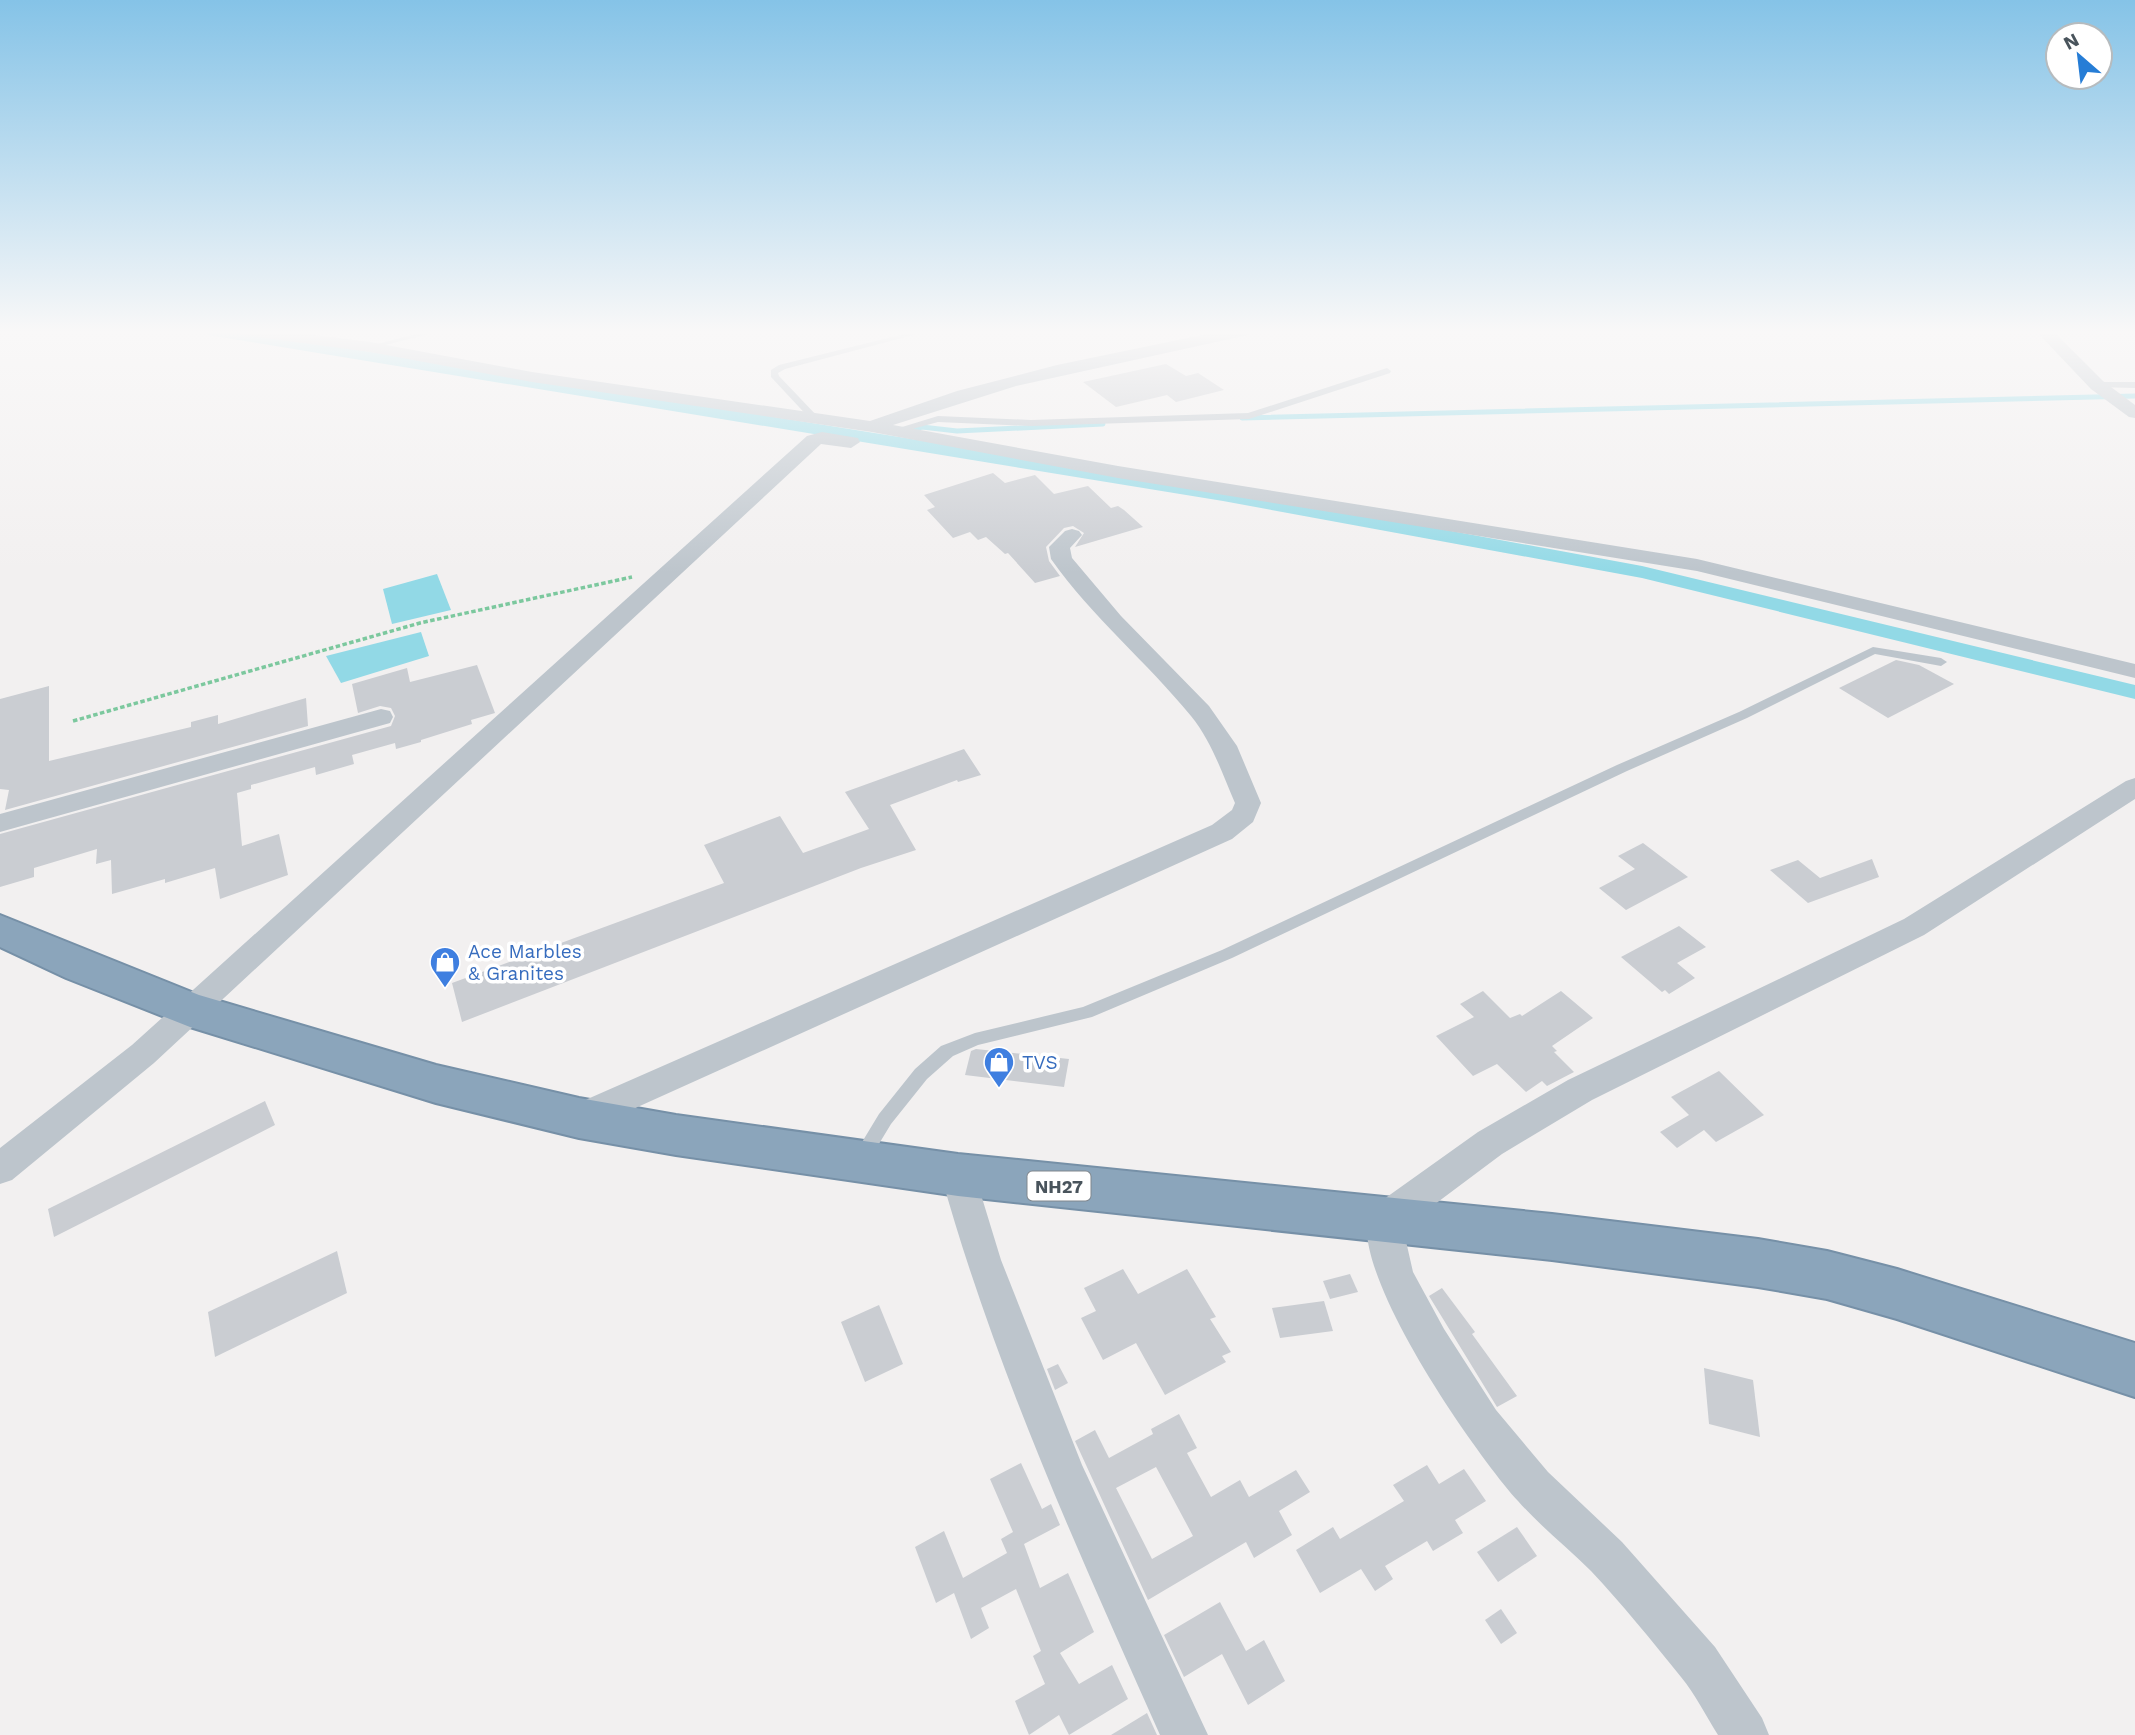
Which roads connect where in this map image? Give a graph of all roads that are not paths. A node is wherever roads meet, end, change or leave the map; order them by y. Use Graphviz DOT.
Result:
graph roads {
  1 [pos="756,411"];
  2 [pos="807,411"];
  3 [pos="913,411"];
  4 [pos="1264,411"];
  5 [pos="816,420"];
  6 [pos="872,427"];
  7 [pos="894,431"];
  8 [pos="939,447"];
  9 [pos="1109,486"];
  10 [pos="1072,535"];
  11 [pos="1941,662"];
  12 [pos="2135,671"];
  13 [pos="381,717"];
  14 [pos="2135,787"];
  15 [pos="0,823"];
  16 [pos="0,930"];
  17 [pos="190,1010"];
  18 [pos="579,1118"];
  19 [pos="859,1161"];
  20 [pos="0,1169"];
  21 [pos="958,1175"];
  22 [pos="1383,1221"];
  23 [pos="2135,1370"];
  24 [pos="1184,1735"];
  25 [pos="1745,1735"];
  1 -- 5 [label="street"];
  2 -- 5 [label="lane"];
  3 -- 6 [label="street"];
  4 -- 7 [label="lane"];
  5 -- 6 [label="street"];
  6 -- 7 [label="street"];
  7 -- 8 [label="street"];
  8 -- 9 [label="street"];
  8 -- 12 [label="street"];
  8 -- 17 [label="street"];
  10 -- 18 [label="street"];
  11 -- 19 [label="lane"];
  13 -- 15 [label="street"];
  14 -- 22 [label="street"];
  16 -- 17 [label="highway, NH27"];
  17 -- 18 [label="highway, NH27"];
  17 -- 20 [label="street"];
  18 -- 19 [label="highway, NH27"];
  19 -- 21 [label="highway, NH27"];
  21 -- 22 [label="highway, NH27"];
  21 -- 24 [label="street"];
  22 -- 23 [label="highway, NH27"];
  22 -- 25 [label="street"];
}
